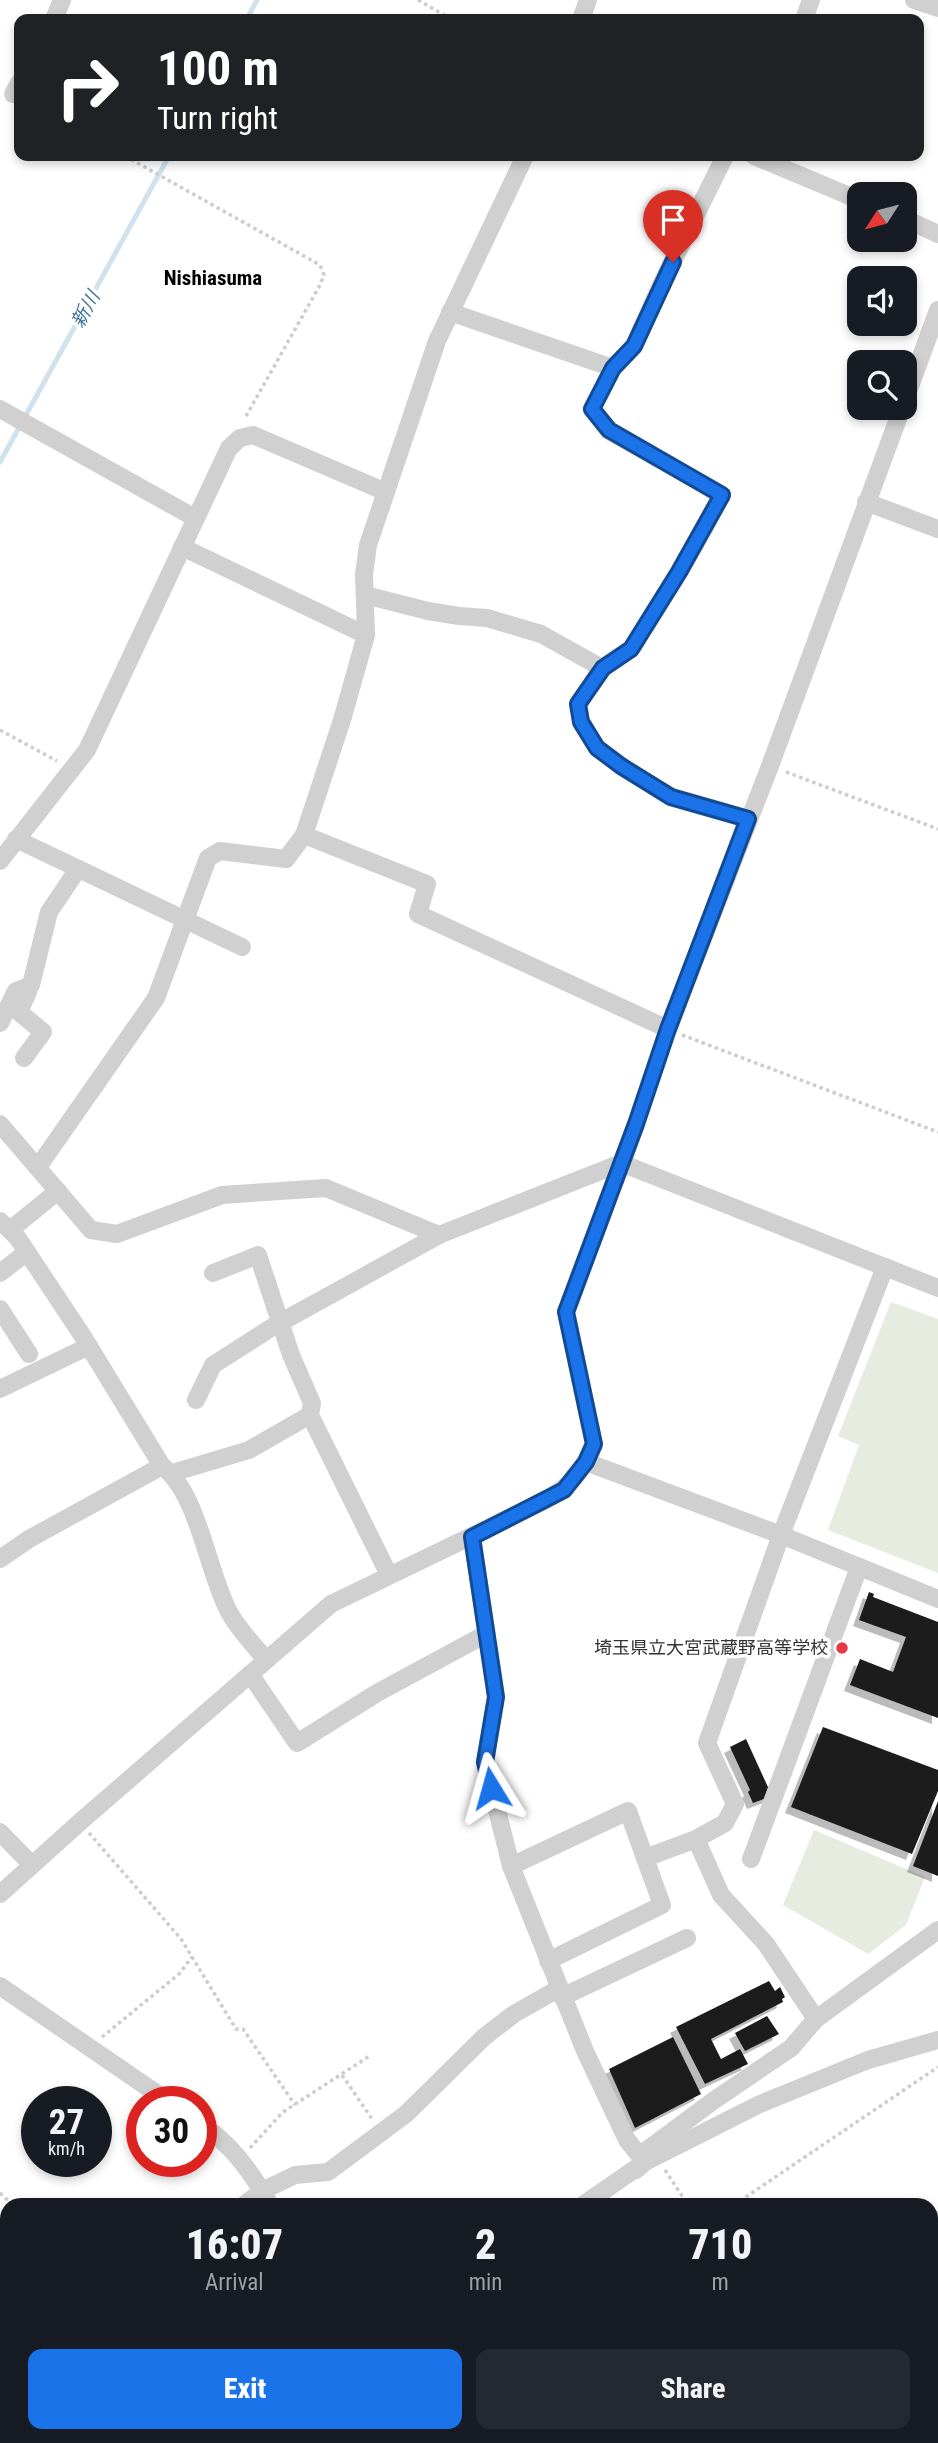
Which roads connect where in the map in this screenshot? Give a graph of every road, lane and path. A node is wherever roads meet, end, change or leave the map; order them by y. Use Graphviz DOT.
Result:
graph roads {
  1 [pos="418,0"];
  2 [pos="915,0"];
  3 [pos="938,8"];
  4 [pos="442,14"];
  5 [pos="134,161"];
  6 [pos="523,161"];
  7 [pos="723,161"];
  8 [pos="766,161"];
  9 [pos="847,195"];
  10 [pos="917,224"];
  11 [pos="938,233"];
  12 [pos="938,310"];
  13 [pos="450,312"];
  14 [pos="917,367"];
  15 [pos="613,368"];
  16 [pos="0,409"];
  17 [pos="897,420"];
  18 [pos="229,448"];
  19 [pos="386,492"];
  20 [pos="866,502"];
  21 [pos="195,518"];
  22 [pos="938,529"];
  23 [pos="182,547"];
  24 [pos="365,595"];
  25 [pos="366,635"];
  26 [pos="603,668"];
  27 [pos="0,730"];
  28 [pos="770,766"];
  29 [pos="72,769"];
  30 [pos="748,819"];
  31 [pos="938,829"];
  32 [pos="304,835"];
  33 [pos="16,839"];
  34 [pos="0,861"];
  35 [pos="78,869"];
  36 [pos="186,920"];
  37 [pos="242,947"];
  38 [pos="31,985"];
  39 [pos="0,1023"];
  40 [pos="668,1029"];
  41 [pos="24,1058"];
  42 [pos="0,1124"];
  43 [pos="938,1132"];
  44 [pos="621,1163"];
  45 [pos="38,1167"];
  46 [pos="58,1191"];
  47 [pos="5,1225"];
  48 [pos="439,1235"];
  49 [pos="27,1252"];
  50 [pos="885,1267"];
  51 [pos="0,1273"];
  52 [pos="213,1273"];
  53 [pos="938,1288"];
  54 [pos="0,1308"];
  55 [pos="282,1321"];
  56 [pos="89,1346"];
  57 [pos="29,1354"];
  58 [pos="0,1389"];
  59 [pos="196,1400"];
  60 [pos="310,1415"];
  61 [pos="586,1462"];
  62 [pos="167,1469"];
  63 [pos="781,1535"];
  64 [pos="472,1537"];
  65 [pos="0,1559"];
  66 [pos="859,1567"];
  67 [pos="389,1575"];
  68 [pos="938,1599"];
  69 [pos="486,1634"];
  70 [pos="266,1660"];
  71 [pos="250,1674"];
  72 [pos="79,1822"];
  73 [pos="0,1832"];
  74 [pos="696,1839"];
  75 [pos="645,1858"];
  76 [pos="751,1859"];
  77 [pos="32,1865"];
  78 [pos="510,1866"];
  79 [pos="0,1894"];
  80 [pos="938,1930"];
  81 [pos="687,1938"];
  82 [pos="192,1957"];
  83 [pos="548,1961"];
  84 [pos="0,1986"];
  85 [pos="560,1993"];
  86 [pos="816,2019"];
  87 [pos="938,2040"];
  88 [pos="90,2048"];
  89 [pos="371,2054"];
  90 [pos="938,2067"];
  91 [pos="342,2075"];
  92 [pos="146,2086"];
  93 [pos="295,2105"];
  94 [pos="381,2132"];
  95 [pos="217,2134"];
  96 [pos="647,2158"];
  97 [pos="238,2159"];
  98 [pos="263,2193"];
  99 [pos="593,2198"];
  100 [pos="604,2198"];
  101 [pos="682,2198"];
  102 [pos="744,2198"];
  1 -- 4 [label="path"];
  2 -- 3 [label="street"];
  5 -- 18 [label="path"];
  6 -- 13 [label="street"];
  7 -- 15 [label="street"];
  8 -- 9 [label="street"];
  10 -- 11 [label="street"];
  12 -- 14 [label="street"];
  13 -- 15 [label="street"];
  13 -- 19 [label="street"];
  15 -- 26 [label="street"];
  16 -- 21 [label="street"];
  17 -- 20 [label="street"];
  18 -- 19 [label="street"];
  18 -- 21 [label="street"];
  19 -- 24 [label="street"];
  20 -- 22 [label="street"];
  20 -- 28 [label="street"];
  21 -- 23 [label="street"];
  23 -- 25 [label="street"];
  23 -- 29 [label="street"];
  24 -- 25 [label="street"];
  24 -- 26 [label="street"];
  25 -- 32 [label="street"];
  26 -- 30 [label="street"];
  27 -- 29 [label="path"];
  28 -- 30 [label="street"];
  28 -- 31 [label="path"];
  29 -- 33 [label="street"];
  30 -- 40 [label="street"];
  32 -- 36 [label="street"];
  32 -- 40 [label="street"];
  33 -- 34 [label="street"];
  33 -- 35 [label="street"];
  35 -- 36 [label="street"];
  35 -- 38 [label="street"];
  36 -- 37 [label="street"];
  36 -- 45 [label="street"];
  38 -- 39 [label="street"];
  38 -- 41 [label="street"];
  40 -- 43 [label="path"];
  40 -- 44 [label="street"];
  42 -- 45 [label="street"];
  44 -- 48 [label="street"];
  44 -- 50 [label="street"];
  44 -- 61 [label="street"];
  45 -- 46 [label="street"];
  46 -- 47 [label="street"];
  46 -- 48 [label="street"];
  47 -- 49 [label="street"];
  48 -- 55 [label="street"];
  49 -- 51 [label="street"];
  49 -- 56 [label="street"];
  50 -- 53 [label="street"];
  50 -- 63 [label="street"];
  52 -- 55 [label="street"];
  54 -- 57 [label="street"];
  55 -- 59 [label="street"];
  55 -- 60 [label="street"];
  56 -- 58 [label="street"];
  56 -- 62 [label="street"];
  60 -- 62 [label="street"];
  60 -- 67 [label="street"];
  61 -- 63 [label="street"];
  61 -- 64 [label="street"];
  62 -- 65 [label="street"];
  62 -- 70 [label="street"];
  63 -- 66 [label="street"];
  63 -- 74 [label="street"];
  64 -- 67 [label="street"];
  64 -- 69 [label="street"];
  66 -- 68 [label="street"];
  66 -- 76 [label="street"];
  67 -- 70 [label="street"];
  69 -- 71 [label="street"];
  69 -- 78 [label="street"];
  70 -- 71 [label="street"];
  71 -- 72 [label="street"];
  72 -- 77 [label="street"];
  72 -- 82 [label="path"];
  73 -- 77 [label="street"];
  74 -- 75 [label="street"];
  74 -- 86 [label="street"];
  75 -- 78 [label="street"];
  75 -- 83 [label="street"];
  77 -- 79 [label="street"];
  78 -- 83 [label="street"];
  80 -- 86 [label="street"];
  81 -- 85 [label="street"];
  82 -- 88 [label="path"];
  82 -- 93 [label="path"];
  83 -- 85 [label="street"];
  84 -- 88 [label="street"];
  85 -- 94 [label="street"];
  85 -- 96 [label="street"];
  86 -- 96 [label="street"];
  87 -- 96 [label="street"];
  88 -- 92 [label="street"];
  89 -- 91 [label="path"];
  90 -- 102 [label="path"];
  91 -- 93 [label="path"];
  91 -- 94 [label="path"];
  93 -- 97 [label="path"];
  94 -- 98 [label="street"];
  95 -- 97 [label="street"];
  96 -- 99 [label="street"];
  96 -- 100 [label="street"];
  96 -- 101 [label="path"];
  97 -- 98 [label="street"];
}
